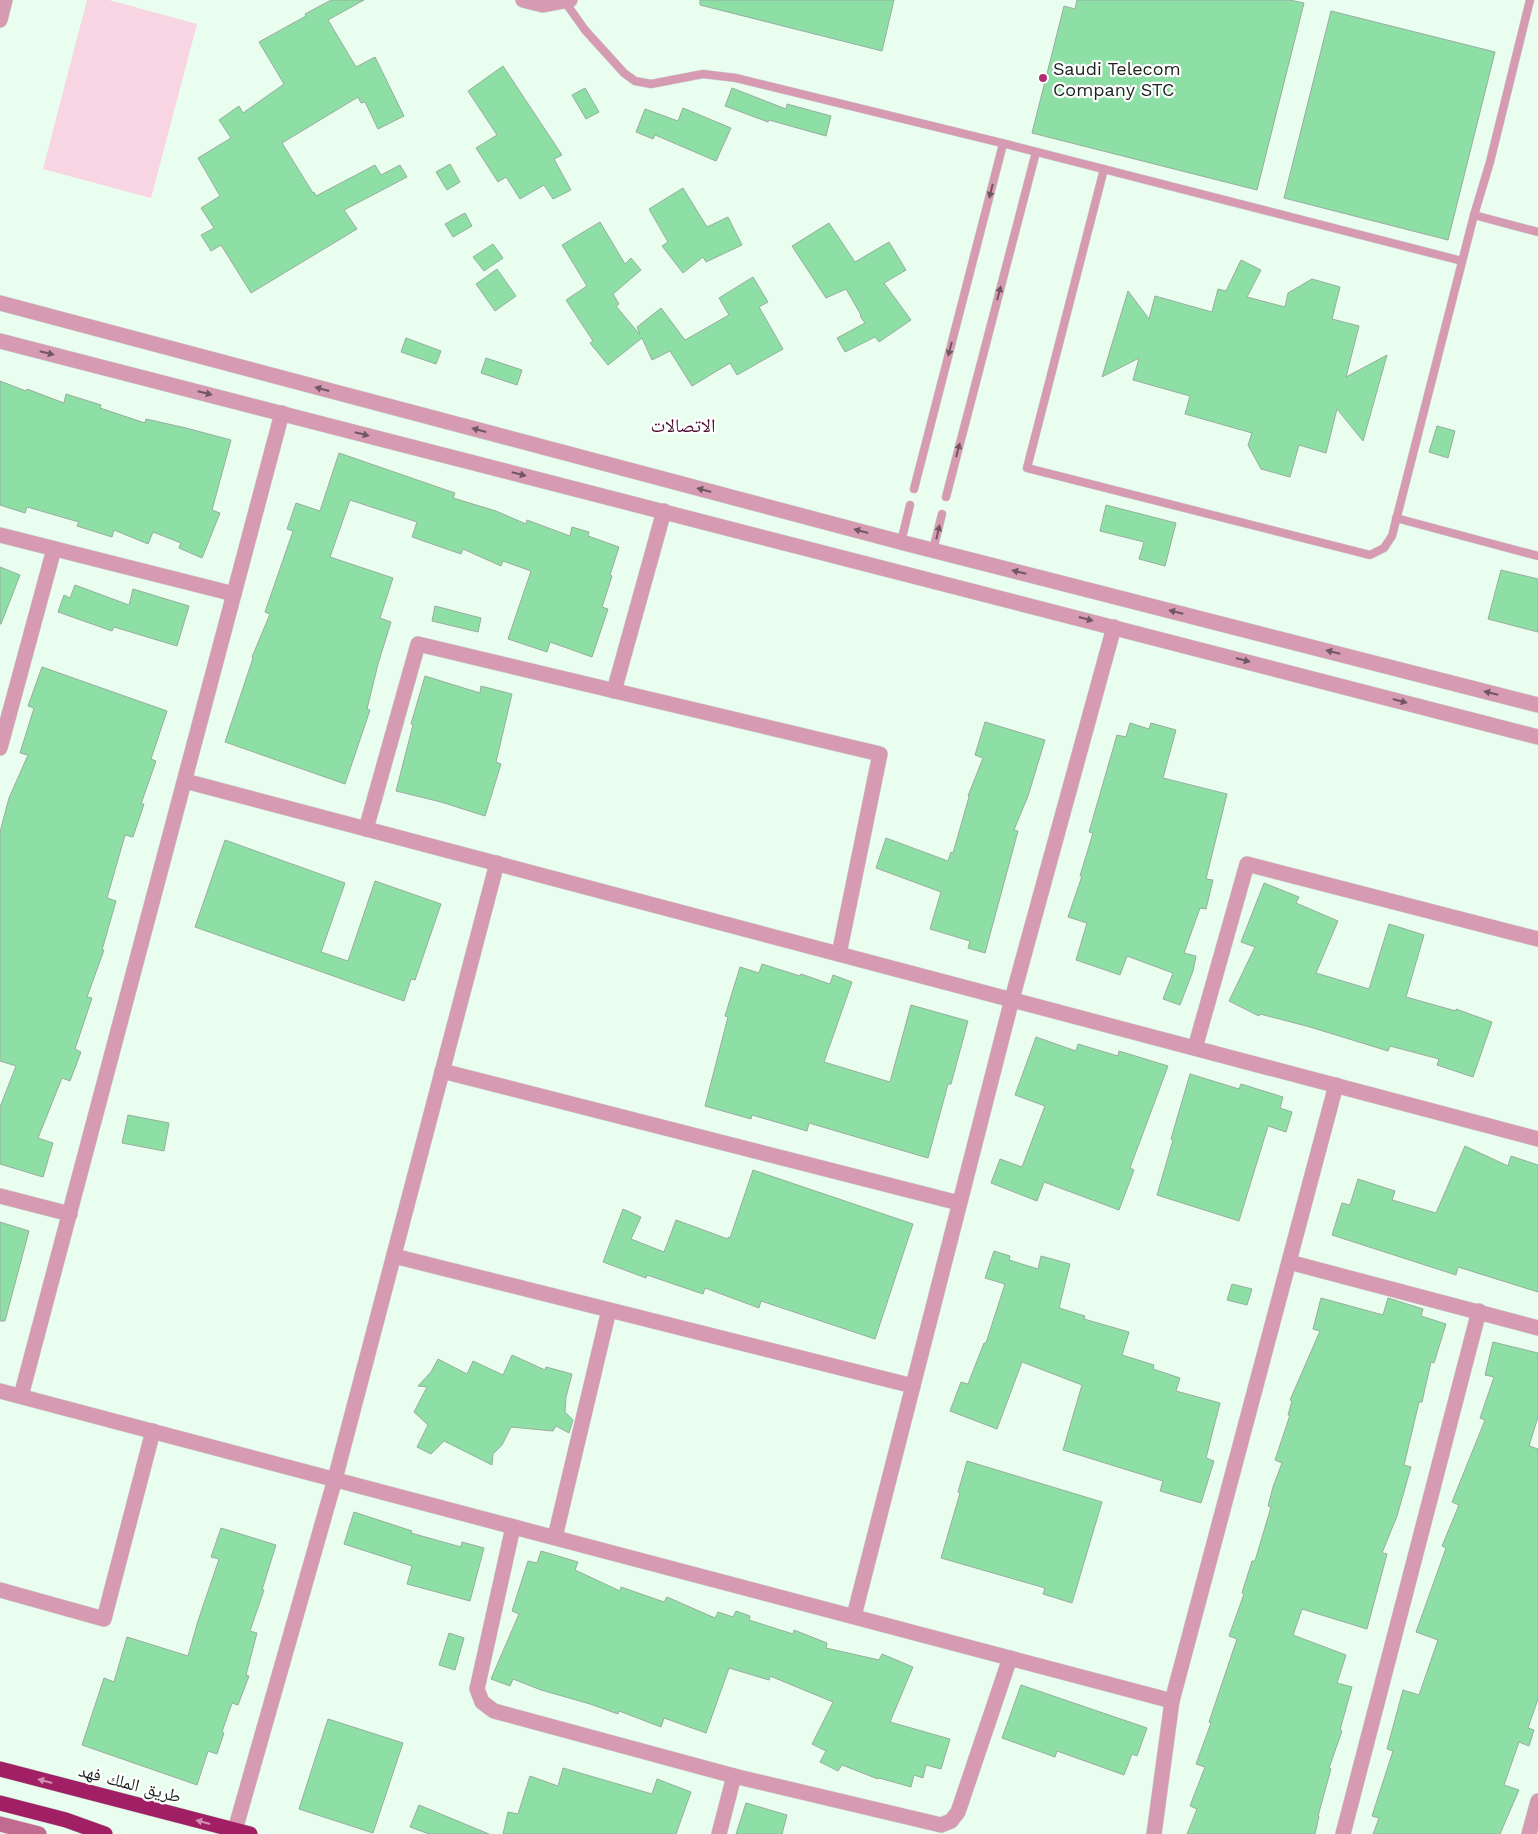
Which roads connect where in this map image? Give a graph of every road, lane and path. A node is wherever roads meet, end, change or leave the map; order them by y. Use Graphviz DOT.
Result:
graph roads {
  1 [pos="5,0"];
  2 [pos="523,0"];
  3 [pos="1530,0"];
  4 [pos="567,1"];
  5 [pos="0,20"];
  6 [pos="1003,144"];
  7 [pos="1036,152"];
  8 [pos="1104,169"];
  9 [pos="1474,215"];
  10 [pos="1538,232"];
  11 [pos="1462,261"];
  12 [pos="0,303"];
  13 [pos="0,340"];
  14 [pos="282,413"];
  15 [pos="914,489"];
  16 [pos="946,497"];
  17 [pos="910,505"];
  18 [pos="664,511"];
  19 [pos="942,514"];
  20 [pos="1396,518"];
  21 [pos="0,536"];
  22 [pos="901,542"];
  23 [pos="54,549"];
  24 [pos="933,550"];
  25 [pos="1538,556"];
  26 [pos="234,594"];
  27 [pos="1114,627"];
  28 [pos="614,691"];
  29 [pos="1538,705"];
  30 [pos="1538,737"];
  31 [pos="0,748"];
  32 [pos="185,781"];
  33 [pos="366,829"];
  34 [pos="497,863"];
  35 [pos="1538,939"];
  36 [pos="839,954"];
  37 [pos="1012,999"];
  38 [pos="1195,1048"];
  39 [pos="442,1071"];
  40 [pos="1336,1085"];
  41 [pos="1538,1139"];
  42 [pos="0,1196"];
  43 [pos="959,1204"];
  44 [pos="70,1214"];
  45 [pos="394,1256"];
  46 [pos="1289,1262"];
  47 [pos="609,1310"];
  48 [pos="1479,1311"];
  49 [pos="1538,1328"];
  50 [pos="913,1386"];
  51 [pos="0,1391"];
  52 [pos="21,1396"];
  53 [pos="153,1431"];
  54 [pos="335,1479"];
  55 [pos="513,1527"];
  56 [pos="555,1537"];
  57 [pos="0,1590"];
  58 [pos="854,1616"];
  59 [pos="1010,1658"];
  60 [pos="1172,1701"];
  61 [pos="0,1769"];
  62 [pos="734,1776"];
  63 [pos="1538,1801"];
  64 [pos="0,1803"];
  65 [pos="0,1824"];
  66 [pos="243,1832"];
  67 [pos="39,1834"];
  68 [pos="104,1834"];
  69 [pos="719,1834"];
  70 [pos="1154,1834"];
  71 [pos="1343,1834"];
  72 [pos="1529,1834"];
  1 -- 5 [label="street"];
  2 -- 4 [label="street"];
  3 -- 9 [label="lane"];
  4 -- 6 [label="lane"];
  6 -- 7 [label="lane"];
  6 -- 15 [label="lane, one-way"];
  7 -- 8 [label="lane"];
  16 -- 7 [label="lane, one-way"];
  8 -- 11 [label="lane"];
  8 -- 20 [label="lane"];
  9 -- 10 [label="lane"];
  9 -- 11 [label="lane"];
  11 -- 20 [label="lane"];
  22 -- 12 [label="street, one-way"];
  13 -- 14 [label="street, one-way"];
  14 -- 18 [label="street, one-way"];
  14 -- 26 [label="street"];
  17 -- 22 [label="lane"];
  18 -- 27 [label="street, one-way"];
  18 -- 28 [label="street"];
  24 -- 19 [label="lane, one-way"];
  20 -- 25 [label="lane"];
  21 -- 23 [label="street"];
  22 -- 24 [label="street"];
  23 -- 26 [label="street"];
  23 -- 31 [label="street"];
  29 -- 24 [label="street, one-way"];
  26 -- 32 [label="street"];
  27 -- 30 [label="street, one-way"];
  27 -- 37 [label="street"];
  28 -- 33 [label="street"];
  28 -- 36 [label="street"];
  32 -- 33 [label="street"];
  32 -- 44 [label="street"];
  33 -- 34 [label="street"];
  34 -- 36 [label="street"];
  34 -- 39 [label="street"];
  35 -- 38 [label="street"];
  36 -- 37 [label="street"];
  37 -- 38 [label="street"];
  37 -- 43 [label="street"];
  38 -- 40 [label="street"];
  39 -- 43 [label="street"];
  39 -- 45 [label="street"];
  40 -- 41 [label="street"];
  40 -- 46 [label="street"];
  42 -- 44 [label="street"];
  43 -- 50 [label="street"];
  44 -- 52 [label="street"];
  45 -- 47 [label="street"];
  45 -- 54 [label="street"];
  46 -- 48 [label="street"];
  46 -- 60 [label="street"];
  47 -- 50 [label="street"];
  47 -- 56 [label="street"];
  48 -- 49 [label="street"];
  48 -- 71 [label="street"];
  50 -- 58 [label="street"];
  51 -- 52 [label="street"];
  52 -- 53 [label="street"];
  53 -- 54 [label="street"];
  53 -- 57 [label="street"];
  54 -- 55 [label="street"];
  54 -- 66 [label="street"];
  55 -- 56 [label="street"];
  55 -- 62 [label="street"];
  56 -- 58 [label="street"];
  58 -- 59 [label="street"];
  59 -- 60 [label="street"];
  59 -- 62 [label="street"];
  60 -- 70 [label="street"];
  66 -- 61 [label="highway, طريق الملك فهد, one-way"];
  62 -- 69 [label="street"];
  63 -- 72 [label="street"];
  64 -- 68 [label="highway"];
  65 -- 67 [label="main road"];
}
